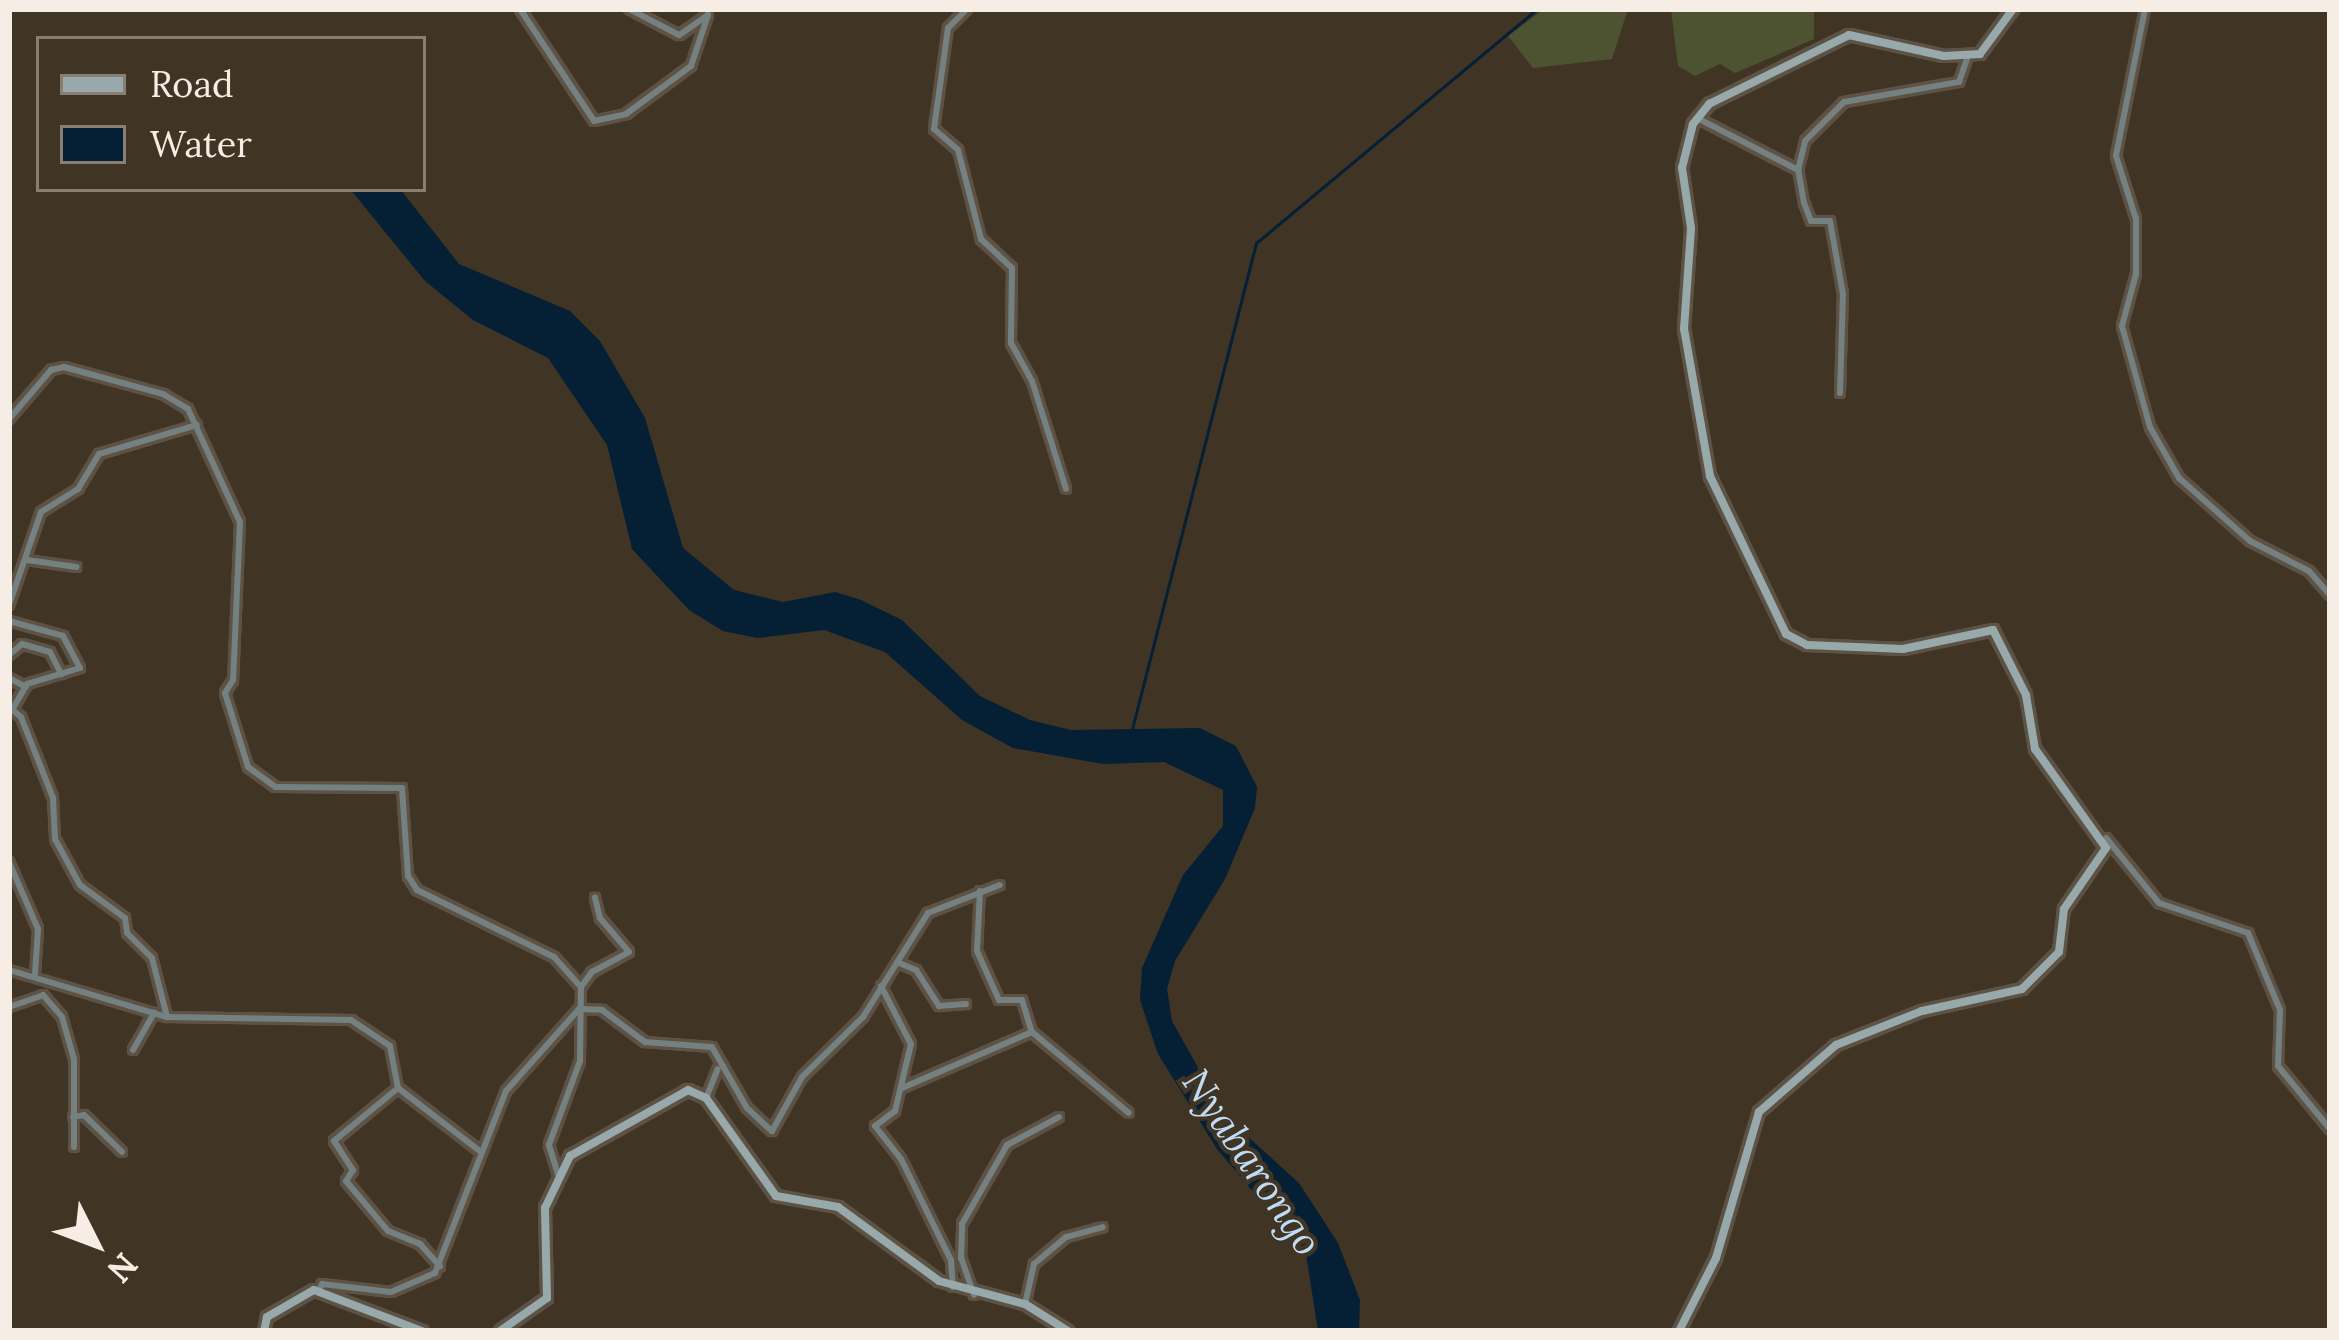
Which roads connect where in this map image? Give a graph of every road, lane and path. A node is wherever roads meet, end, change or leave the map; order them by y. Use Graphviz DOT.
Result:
graph roads {
  1 [pos="520,9"];
  2 [pos="629,9"];
  3 [pos="967,9"];
  4 [pos="2013,9"];
  5 [pos="2145,9"];
  6 [pos="1968,56"];
  7 [pos="1697,118"];
  8 [pos="1798,170"];
  9 [pos="1840,393"];
  10 [pos="9,419"];
  11 [pos="197,425"];
  12 [pos="1066,489"];
  13 [pos="27,560"];
  14 [pos="77,566"];
  15 [pos="2330,595"];
  16 [pos="9,605"];
  17 [pos="9,621"];
  18 [pos="9,655"];
  19 [pos="61,674"];
  20 [pos="9,678"];
  21 [pos="26,687"];
  22 [pos="11,708"];
  23 [pos="2106,838"];
  24 [pos="9,862"];
  25 [pos="1000,885"];
  26 [pos="980,891"];
  27 [pos="595,898"];
  28 [pos="897,962"];
  29 [pos="9,970"];
  30 [pos="34,978"];
  31 [pos="881,986"];
  32 [pos="581,987"];
  33 [pos="966,1004"];
  34 [pos="583,1006"];
  35 [pos="9,1007"];
  36 [pos="154,1012"];
  37 [pos="167,1017"];
  38 [pos="1032,1032"];
  39 [pos="133,1050"];
  40 [pos="718,1066"];
  41 [pos="398,1088"];
  42 [pos="898,1090"];
  43 [pos="706,1098"];
  44 [pos="1129,1113"];
  45 [pos="73,1117"];
  46 [pos="1059,1117"];
  47 [pos="2330,1130"];
  48 [pos="74,1147"];
  49 [pos="122,1152"];
  50 [pos="481,1152"];
  51 [pos="558,1175"];
  52 [pos="1103,1227"];
  53 [pos="440,1266"];
  54 [pos="952,1288"];
  55 [pos="319,1290"];
  56 [pos="974,1294"];
  57 [pos="1025,1304"];
  58 [pos="264,1331"];
  59 [pos="422,1331"];
  60 [pos="500,1331"];
  61 [pos="1068,1331"];
  62 [pos="1679,1331"];
  1 -- 2 [label="street"];
  3 -- 12 [label="street"];
  4 -- 6 [label="main road"];
  5 -- 15 [label="street"];
  6 -- 7 [label="main road"];
  6 -- 8 [label="street"];
  7 -- 8 [label="street"];
  7 -- 23 [label="main road"];
  8 -- 9 [label="street"];
  10 -- 11 [label="street"];
  11 -- 13 [label="street"];
  11 -- 32 [label="street"];
  13 -- 14 [label="street"];
  13 -- 16 [label="street"];
  17 -- 19 [label="street"];
  18 -- 19 [label="street"];
  19 -- 21 [label="street"];
  20 -- 21 [label="street"];
  21 -- 22 [label="street"];
  22 -- 37 [label="street"];
  23 -- 47 [label="street"];
  23 -- 62 [label="main road"];
  24 -- 30 [label="street"];
  25 -- 26 [label="street"];
  26 -- 28 [label="street"];
  26 -- 38 [label="street"];
  27 -- 32 [label="street"];
  28 -- 31 [label="street"];
  28 -- 33 [label="street"];
  29 -- 30 [label="street"];
  30 -- 36 [label="street"];
  31 -- 40 [label="street"];
  31 -- 42 [label="street"];
  32 -- 34 [label="street"];
  34 -- 40 [label="street"];
  34 -- 50 [label="street"];
  34 -- 51 [label="street"];
  35 -- 45 [label="street"];
  36 -- 37 [label="street"];
  36 -- 39 [label="street"];
  37 -- 41 [label="street"];
  38 -- 42 [label="street"];
  38 -- 44 [label="street"];
  40 -- 43 [label="street"];
  41 -- 50 [label="street"];
  41 -- 53 [label="street"];
  42 -- 54 [label="street"];
  43 -- 51 [label="main road"];
  43 -- 54 [label="main road"];
  45 -- 48 [label="street"];
  45 -- 49 [label="street"];
  46 -- 56 [label="street"];
  50 -- 53 [label="street"];
  51 -- 60 [label="main road"];
  52 -- 57 [label="street"];
  53 -- 55 [label="street"];
  54 -- 56 [label="main road"];
  55 -- 58 [label="main road"];
  55 -- 59 [label="main road"];
  56 -- 57 [label="main road"];
  57 -- 61 [label="main road"];
}
